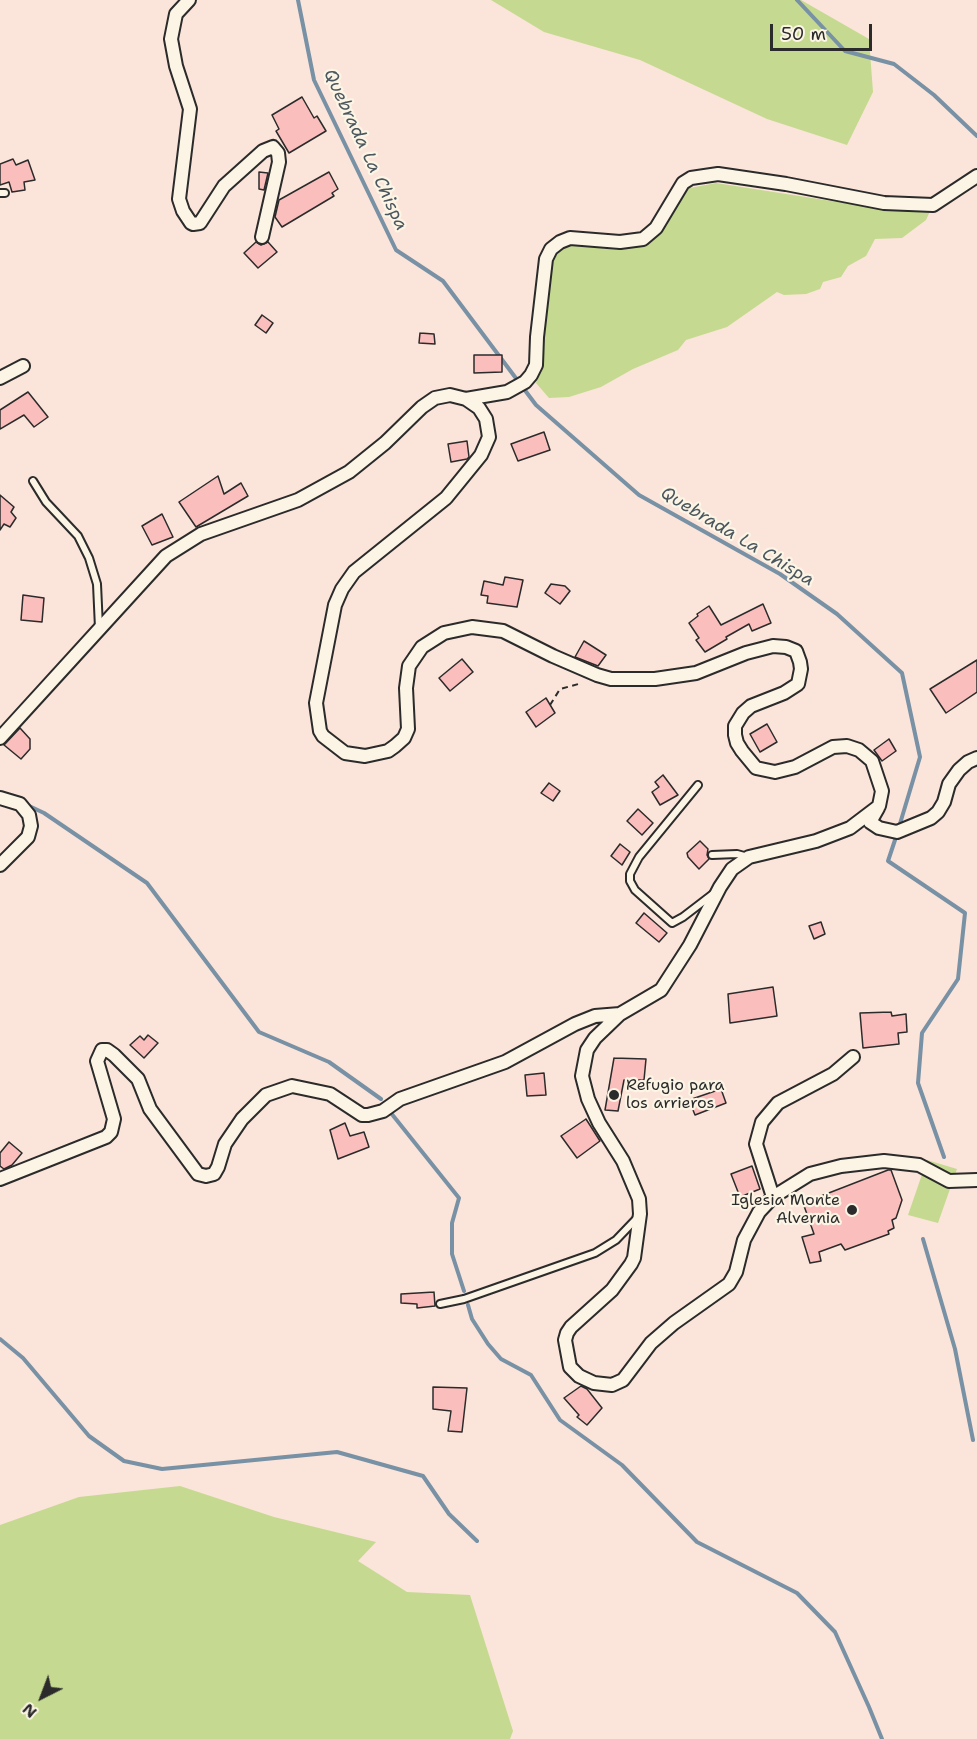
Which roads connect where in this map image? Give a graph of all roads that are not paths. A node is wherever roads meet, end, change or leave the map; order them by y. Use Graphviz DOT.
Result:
graph roads {
  1 [pos="189,0"];
  2 [pos="977,176"];
  3 [pos="262,237"];
  4 [pos="22,366"];
  5 [pos="0,378"];
  6 [pos="466,399"];
  7 [pos="33,481"];
  8 [pos="99,632"];
  9 [pos="0,738"];
  10 [pos="977,758"];
  11 [pos="698,785"];
  12 [pos="0,798"];
  13 [pos="879,806"];
  14 [pos="712,855"];
  15 [pos="749,857"];
  16 [pos="0,865"];
  17 [pos="720,887"];
  18 [pos="620,1014"];
  19 [pos="853,1057"];
  20 [pos="0,1179"];
  21 [pos="977,1179"];
  22 [pos="773,1197"];
  23 [pos="640,1214"];
  24 [pos="440,1304"];
  1 -- 3 [label="street"];
  2 -- 6 [label="street"];
  4 -- 5 [label="street"];
  6 -- 8 [label="street"];
  6 -- 13 [label="street"];
  7 -- 8 [label="lane"];
  8 -- 9 [label="street"];
  10 -- 13 [label="street"];
  11 -- 17 [label="lane"];
  12 -- 16 [label="street"];
  13 -- 15 [label="street"];
  14 -- 15 [label="lane"];
  15 -- 17 [label="street"];
  17 -- 18 [label="street"];
  18 -- 20 [label="street"];
  18 -- 23 [label="street"];
  19 -- 22 [label="street"];
  21 -- 22 [label="street"];
  22 -- 23 [label="street"];
  23 -- 24 [label="lane"];
}
